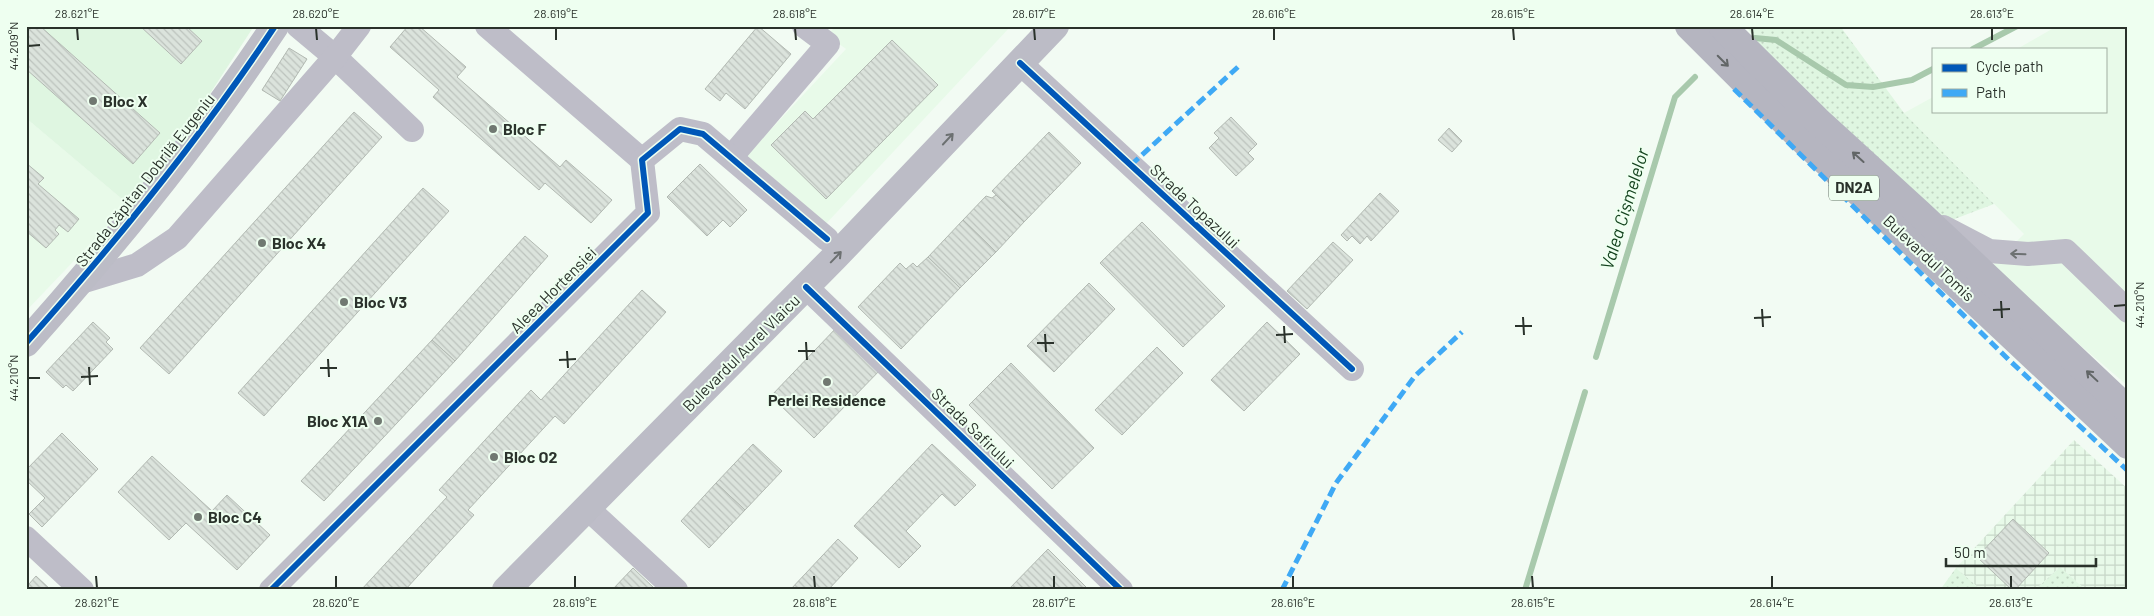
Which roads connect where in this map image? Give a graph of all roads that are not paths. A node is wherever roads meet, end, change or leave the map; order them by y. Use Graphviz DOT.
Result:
graph roads {
  1 [pos="275,26"];
  2 [pos="298,26"];
  3 [pos="359,26"];
  4 [pos="487,26"];
  5 [pos="804,26"];
  6 [pos="1031,26"];
  7 [pos="1055,26"];
  8 [pos="1689,26"];
  9 [pos="1722,26"];
  10 [pos="335,57"];
  11 [pos="1020,63"];
  12 [pos="412,130"];
  13 [pos="732,156"];
  14 [pos="642,160"];
  15 [pos="1920,214"];
  16 [pos="827,239"];
  17 [pos="81,282"];
  18 [pos="806,287"];
  19 [pos="2128,311"];
  20 [pos="26,343"];
  21 [pos="1352,369"];
  22 [pos="2128,410"];
  23 [pos="2128,445"];
  24 [pos="587,508"];
  25 [pos="26,538"];
  26 [pos="82,590"];
  27 [pos="271,590"];
  28 [pos="487,590"];
  29 [pos="506,590"];
  30 [pos="676,590"];
  31 [pos="1120,590"];
  1 -- 17 [label="main road, Strada Căpitan Dobrilă Eugeniu"];
  2 -- 10 [label="street"];
  3 -- 10 [label="street"];
  4 -- 14 [label="street"];
  5 -- 13 [label="street"];
  6 -- 16 [label="main road, Bulevardul Aurel Vlaicu"];
  7 -- 11 [label="main road, Bulevardul Aurel Vlaicu"];
  8 -- 23 [label="main road, Bulevardul Tomis / DN2A, one-way"];
  15 -- 9 [label="main road, Bulevardul Tomis / DN2A, one-way"];
  10 -- 12 [label="street"];
  10 -- 17 [label="street"];
  18 -- 11 [label="main road, Bulevardul Aurel Vlaicu, one-way"];
  11 -- 21 [label="street, Strada Topazului"];
  13 -- 14 [label="street"];
  13 -- 16 [label="street"];
  14 -- 27 [label="street, Aleea Hortensiei"];
  19 -- 15 [label="street, one-way"];
  22 -- 15 [label="main road, Bulevardul Tomis / DN2A, one-way"];
  16 -- 28 [label="main road, Bulevardul Aurel Vlaicu"];
  17 -- 20 [label="main road, Strada Căpitan Dobrilă Eugeniu"];
  18 -- 24 [label="main road, Bulevardul Aurel Vlaicu"];
  18 -- 31 [label="street, Strada Safirului"];
  24 -- 29 [label="main road, Bulevardul Aurel Vlaicu"];
  24 -- 30 [label="street"];
  25 -- 26 [label="street"];
}
